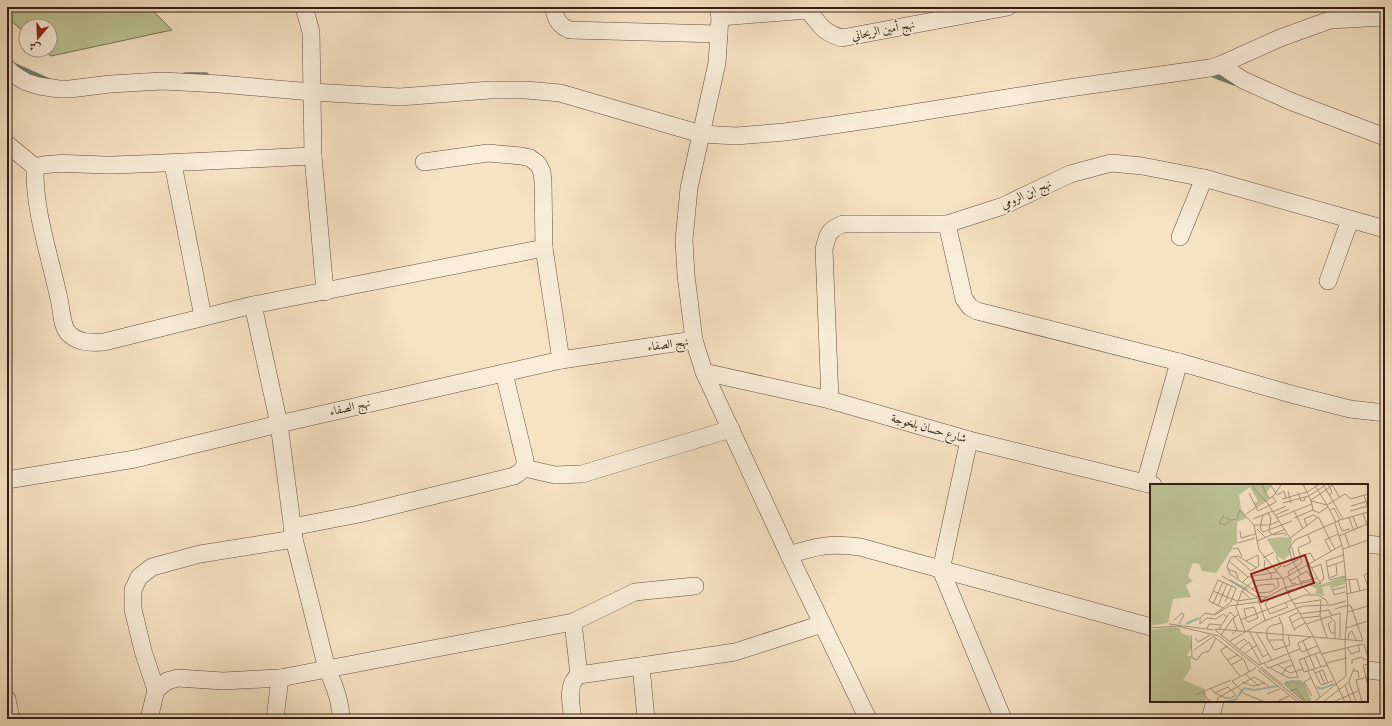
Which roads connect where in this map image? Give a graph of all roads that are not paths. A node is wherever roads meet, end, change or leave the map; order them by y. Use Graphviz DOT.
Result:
graph roads {
  1 [pos="304,7"];
  2 [pos="554,7"];
  3 [pos="1008,7"];
  4 [pos="808,8"];
  5 [pos="719,12"];
  6 [pos="1385,17"];
  7 [pos="719,34"];
  8 [pos="1220,65"];
  9 [pos="7,68"];
  10 [pos="312,92"];
  11 [pos="701,134"];
  12 [pos="1385,137"];
  13 [pos="7,144"];
  14 [pos="313,156"];
  15 [pos="424,162"];
  16 [pos="173,164"];
  17 [pos="35,167"];
  18 [pos="1204,178"];
  19 [pos="1350,220"];
  20 [pos="947,224"];
  21 [pos="1385,229"];
  22 [pos="1180,236"];
  23 [pos="544,248"];
  24 [pos="1328,281"];
  25 [pos="325,292"];
  26 [pos="253,305"];
  27 [pos="203,317"];
  28 [pos="694,340"];
  29 [pos="561,360"];
  30 [pos="1179,362"];
  31 [pos="704,372"];
  32 [pos="504,373"];
  33 [pos="830,400"];
  34 [pos="1385,413"];
  35 [pos="279,424"];
  36 [pos="731,429"];
  37 [pos="969,440"];
  38 [pos="524,468"];
  39 [pos="7,480"];
  40 [pos="1149,484"];
  41 [pos="293,533"];
  42 [pos="1368,544"];
  43 [pos="1385,546"];
  44 [pos="789,555"];
  45 [pos="941,570"];
  46 [pos="695,586"];
  47 [pos="573,622"];
  48 [pos="822,624"];
  49 [pos="1150,627"];
  50 [pos="641,666"];
  51 [pos="328,669"];
  52 [pos="1368,670"];
  53 [pos="1385,672"];
  54 [pos="579,675"];
  55 [pos="280,678"];
  56 [pos="156,690"];
  57 [pos="7,698"];
  58 [pos="1215,702"];
  59 [pos="11,719"];
  60 [pos="149,719"];
  61 [pos="275,719"];
  62 [pos="341,719"];
  63 [pos="573,719"];
  64 [pos="646,719"];
  65 [pos="868,719"];
  66 [pos="1003,719"];
  67 [pos="1210,719"];
  1 -- 10 [label="street"];
  2 -- 7 [label="street"];
  3 -- 4 [label="street, نهج أمين الريحاني"];
  4 -- 5 [label="street, نهج أمين الريحاني"];
  5 -- 7 [label="street"];
  6 -- 8 [label="street"];
  7 -- 11 [label="street"];
  8 -- 11 [label="street"];
  8 -- 12 [label="street"];
  9 -- 10 [label="street"];
  10 -- 11 [label="street"];
  10 -- 14 [label="street"];
  11 -- 28 [label="street"];
  13 -- 17 [label="street"];
  14 -- 16 [label="street"];
  14 -- 25 [label="street"];
  15 -- 23 [label="street"];
  16 -- 17 [label="street"];
  16 -- 27 [label="street"];
  17 -- 27 [label="street"];
  18 -- 19 [label="street, نهج ابن الرومي"];
  18 -- 20 [label="street, نهج ابن الرومي"];
  18 -- 22 [label="street"];
  19 -- 21 [label="street, نهج ابن الرومي"];
  19 -- 24 [label="street"];
  20 -- 30 [label="street"];
  20 -- 33 [label="street, نهج ابن الرومي"];
  23 -- 25 [label="street"];
  23 -- 29 [label="street"];
  25 -- 26 [label="street"];
  26 -- 27 [label="street"];
  26 -- 35 [label="street"];
  28 -- 29 [label="street, نهج الصفاء"];
  28 -- 31 [label="street"];
  29 -- 32 [label="street, نهج الصفاء"];
  30 -- 34 [label="street"];
  30 -- 40 [label="street"];
  31 -- 33 [label="street, شارع حسان بلخوجة"];
  31 -- 36 [label="street"];
  32 -- 35 [label="street, نهج الصفاء"];
  32 -- 38 [label="street"];
  33 -- 37 [label="street, شارع حسان بلخوجة"];
  35 -- 39 [label="street, نهج الصفاء"];
  35 -- 41 [label="street"];
  36 -- 38 [label="street"];
  36 -- 44 [label="street"];
  37 -- 40 [label="street, شارع حسان بلخوجة"];
  37 -- 45 [label="street"];
  38 -- 41 [label="street"];
  41 -- 51 [label="street"];
  41 -- 56 [label="street"];
  42 -- 43 [label="street"];
  44 -- 45 [label="street"];
  44 -- 48 [label="street"];
  45 -- 49 [label="street"];
  45 -- 66 [label="street"];
  46 -- 47 [label="street"];
  47 -- 51 [label="street"];
  47 -- 54 [label="street"];
  48 -- 50 [label="street"];
  48 -- 65 [label="street"];
  50 -- 54 [label="street"];
  50 -- 64 [label="street"];
  51 -- 55 [label="street"];
  51 -- 62 [label="street"];
  52 -- 53 [label="street"];
  54 -- 63 [label="street"];
  55 -- 56 [label="street"];
  55 -- 61 [label="street"];
  56 -- 60 [label="street"];
  57 -- 59 [label="street"];
  58 -- 67 [label="street"];
}
